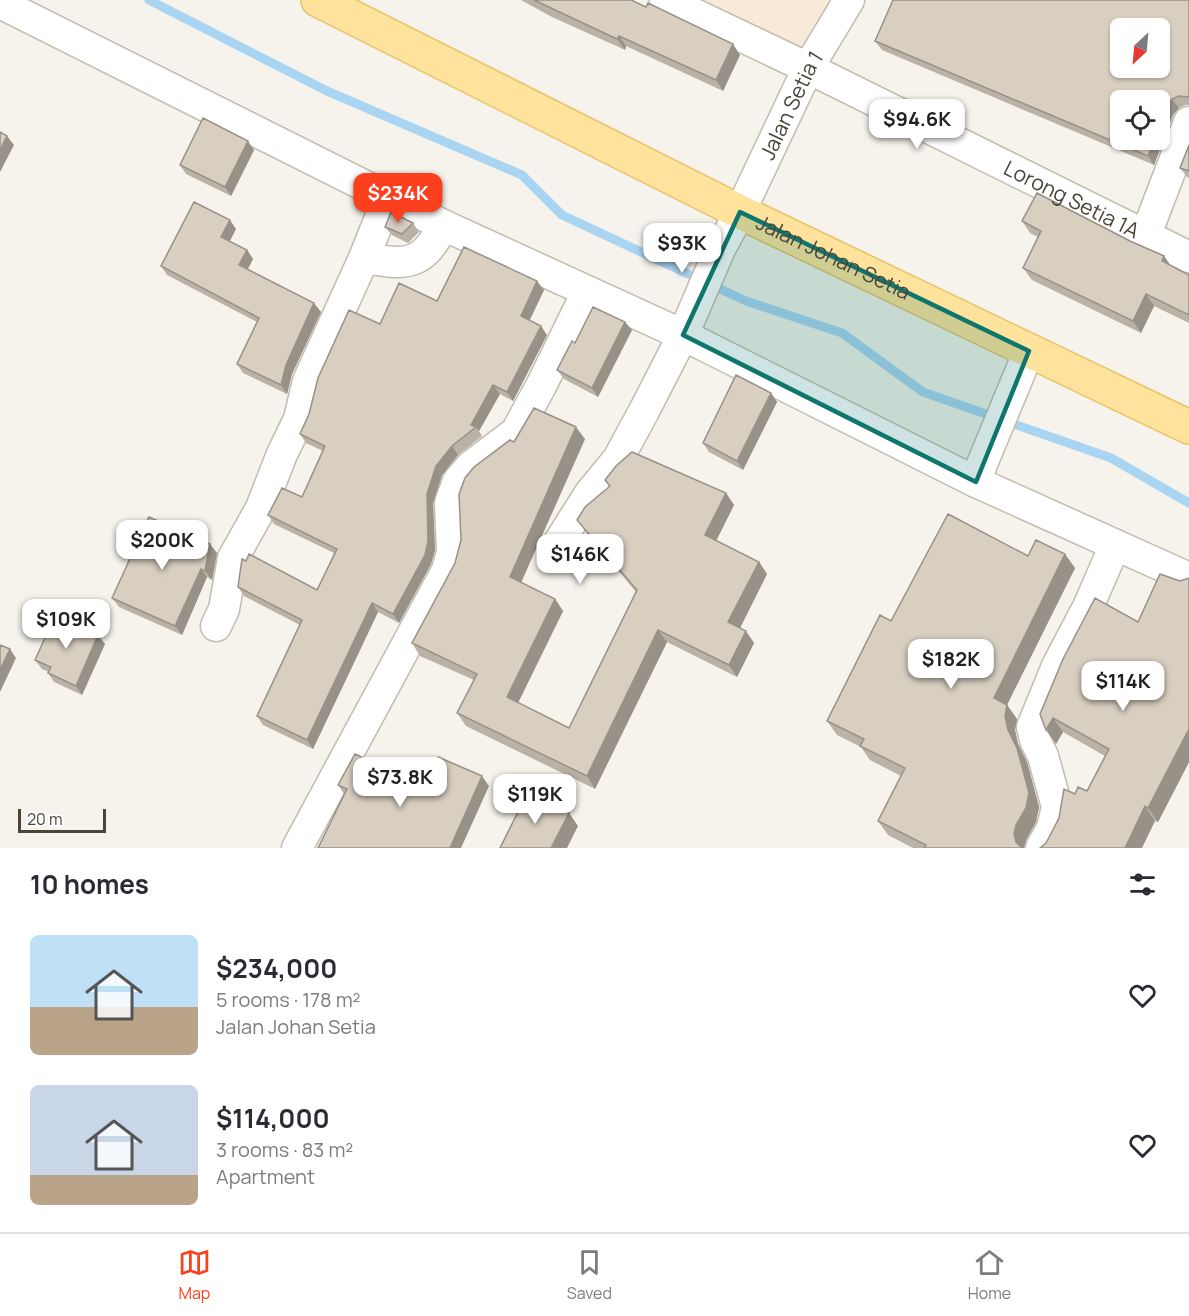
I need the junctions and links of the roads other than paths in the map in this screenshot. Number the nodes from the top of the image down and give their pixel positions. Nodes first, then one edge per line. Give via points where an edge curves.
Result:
1 (318, 0) edge
2 (664, 0) edge
3 (849, 0) edge
4 (0, 3) edge
5 (808, 68) junction
6 (1189, 122) edge
7 (388, 198) junction
8 (740, 212) junction
9 (443, 225) junction
10 (1145, 237) junction
11 (1189, 257) edge
12 (364, 258) junction
13 (587, 292) junction
14 (685, 327) junction
15 (1029, 351) junction
16 (1189, 428) edge
17 (979, 473) junction
18 (559, 542) dead end
19 (1115, 545) junction
20 (1189, 578) edge
21 (216, 626) dead end
22 (297, 848) edge
23 (1041, 848) edge

1 - 8 main road, Jalan Johan Setia
2 - 5 street, Lorong Setia 1A
3 - 5 street, Jalan Setia 1
4 - 7 street
5 - 8 street, Jalan Setia 1
5 - 10 street, Lorong Setia 1A
6 - 10 street
7 - 9 street
7 - 12 street
8 - 14 street, Jalan Setia 1
8 - 15 main road, Jalan Johan Setia
9 - 12 street via 433,245 416,260 392,263
9 - 13 street
10 - 11 street, Lorong Setia 1A
12 - 21 street via 308,381 299,419 261,508 233,558 224,609
13 - 14 street
13 - 22 street via 516,432 471,466 458,481 450,503 452,552 447,570
14 - 17 street
14 - 18 street, Jalan Setia 1 via 618,459 590,493
15 - 16 main road, Jalan Johan Setia
15 - 17 street
17 - 19 street
19 - 20 street
19 - 23 street via 1032,727 1057,807

